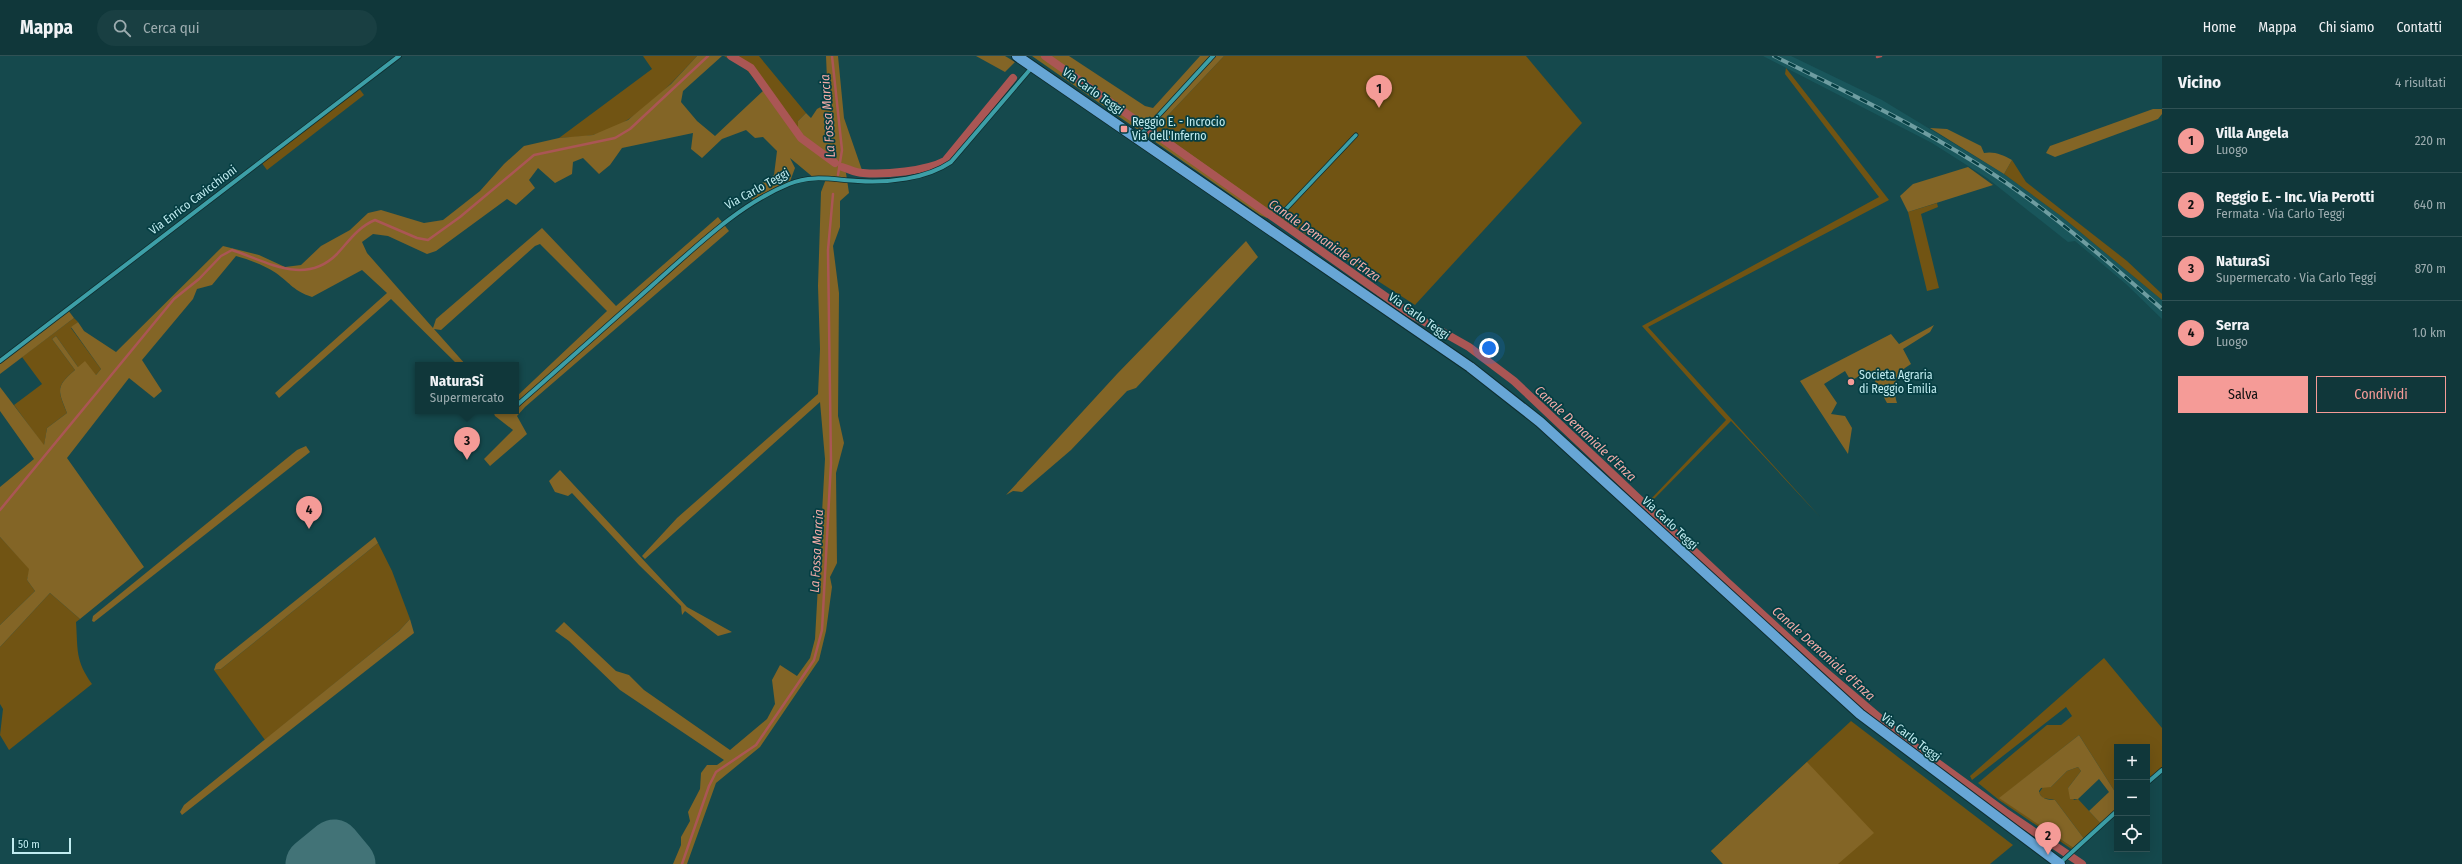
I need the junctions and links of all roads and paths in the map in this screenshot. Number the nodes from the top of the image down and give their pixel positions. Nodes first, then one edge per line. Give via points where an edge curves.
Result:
1 (399, 56) edge
2 (1017, 56) edge
3 (1213, 56) edge
4 (1033, 66) junction
5 (1356, 134) dead end
6 (1140, 135) junction
7 (1286, 209) dead end
8 (0, 361) edge
9 (519, 403) edge
10 (2162, 770) edge
11 (2150, 780) edge
12 (2114, 814) edge
13 (2062, 861) edge

1 - 8 street, Via Enrico Cavicchioni
2 - 4 main road, Via Carlo Teggi
3 - 6 street
4 - 6 main road, Via Carlo Teggi
4 - 9 street, Via Carlo Teggi via 951,162 942,168 930,173 888,180 860,182 808,178 789,184 735,215
5 - 7 street
6 - 13 main road, Via Carlo Teggi via 1504,393 1578,456 1860,714
10 - 11 street
12 - 13 street

